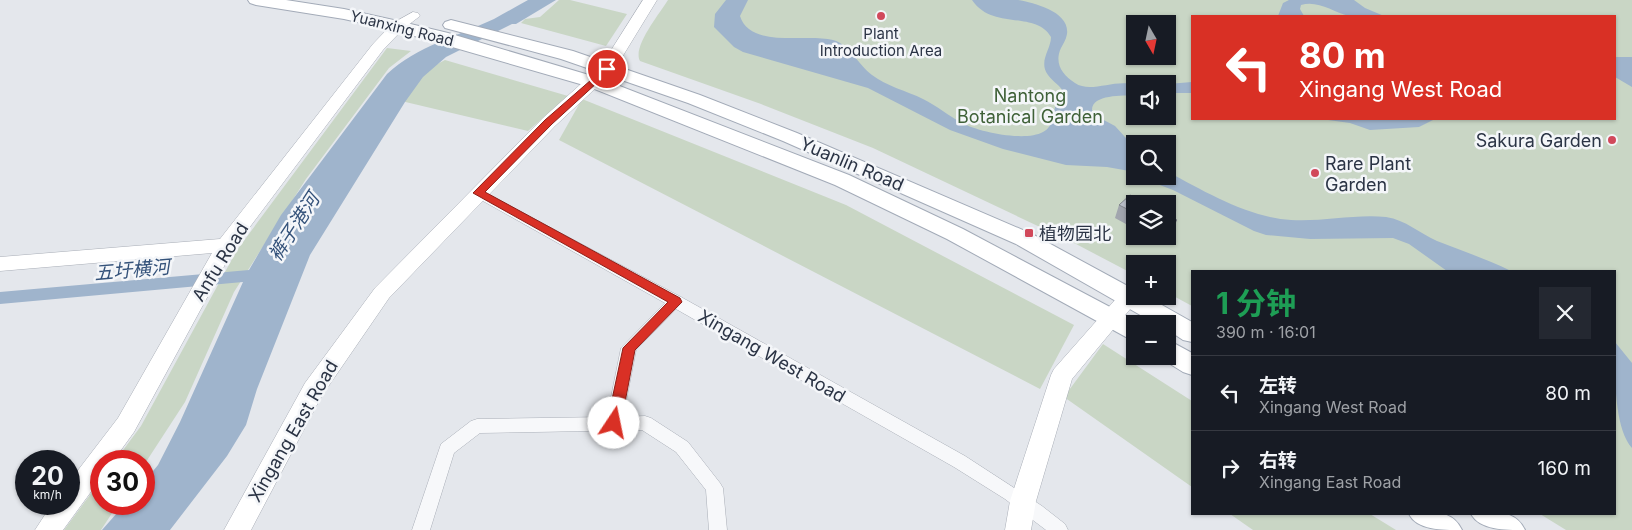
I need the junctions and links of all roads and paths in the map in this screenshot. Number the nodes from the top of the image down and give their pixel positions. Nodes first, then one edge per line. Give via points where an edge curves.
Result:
1 (256, 0) edge
2 (336, 0) edge
3 (650, 0) edge
4 (413, 16) junction
5 (398, 26) junction
6 (491, 43) junction
7 (600, 75) junction
8 (478, 193) junction
9 (226, 244) junction
10 (0, 264) edge
11 (1126, 295) edge
12 (1126, 301) edge
13 (676, 302) junction
14 (1143, 305) edge
15 (1112, 318) junction
16 (1126, 326) edge
17 (1191, 332) edge
18 (1176, 355) edge
19 (1191, 364) edge
20 (614, 423) junction
21 (80, 487) edge
22 (1023, 501) junction
23 (59, 515) edge
24 (1424, 515) edge
25 (1486, 515) edge
26 (48, 530) edge
27 (238, 530) edge
28 (421, 530) edge
29 (718, 530) edge
30 (1018, 530) edge
31 (1059, 530) edge
32 (1447, 530) edge
33 (1510, 530) edge

1 - 5 main road, Yuanxing Road
2 - 4 main road, Yuanxing Road
3 - 7 street, Xingang East Road
4 - 5 street, Anfu Road
4 - 6 main road, Yuanxing Road via 468,29
5 - 6 main road, Yuanxing Road via 442,38
5 - 9 street, Anfu Road via 378,47
6 - 7 main road, Yuanlin Road
7 - 8 street, Xingang East Road
7 - 11 main road, Yuanlin Road via 694,99 790,137 1001,228
7 - 15 main road, Yuanlin Road via 842,180 955,234
8 - 13 street, Xingang West Road
8 - 27 street, Xingang East Road via 382,293 318,382
9 - 10 street
9 - 21 street, Anfu Road via 126,425
12 - 15 street
13 - 20 street via 629,348
13 - 22 street, Xingang West Road
14 - 17 main road, Yuanlin Road
15 - 16 main road, Yuanlin Road
15 - 22 street via 1062,375
18 - 19 main road
20 - 28 street via 477,426 447,448
20 - 29 street via 646,423 682,448 714,488
22 - 30 street
22 - 31 street, Xingang West Road
23 - 26 street, Anfu Road
24 - 32 main road
25 - 33 main road

